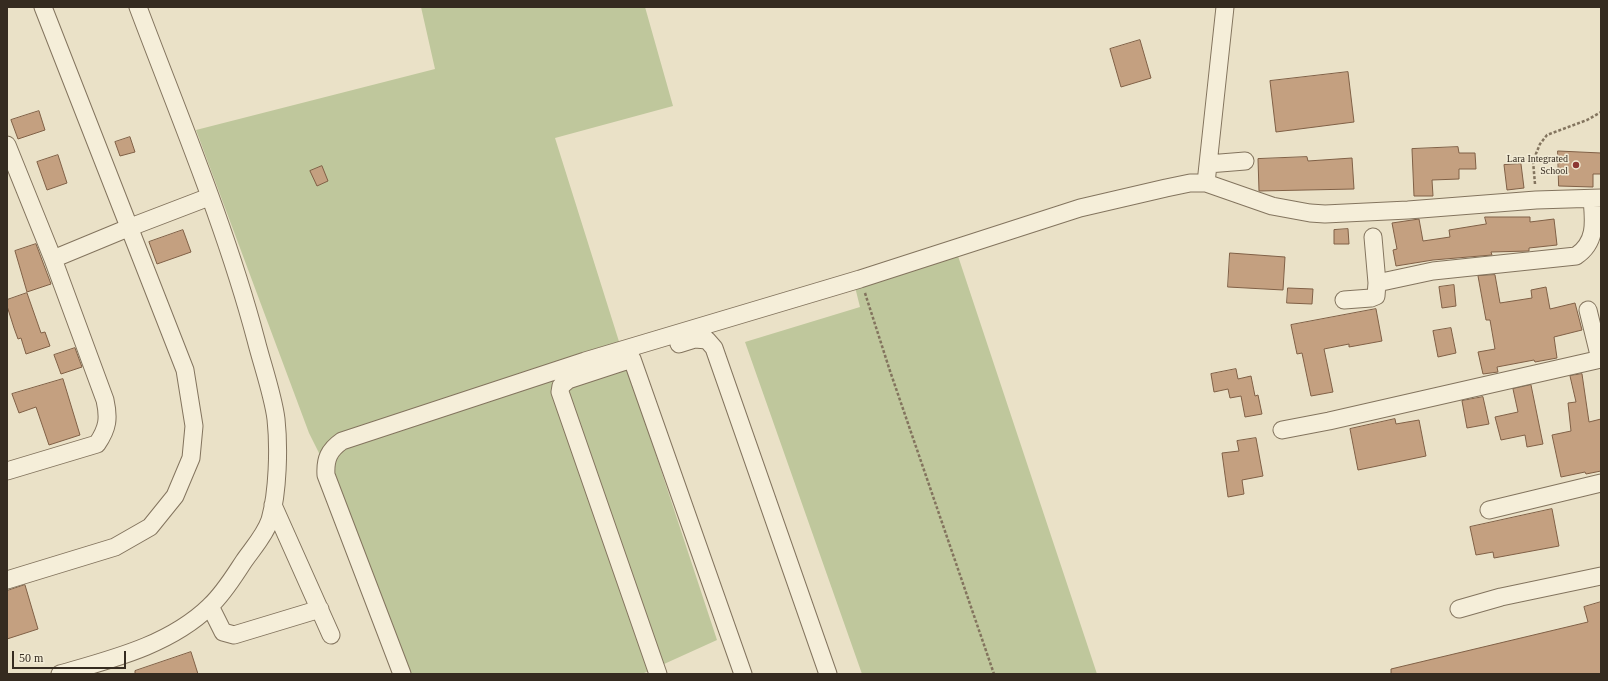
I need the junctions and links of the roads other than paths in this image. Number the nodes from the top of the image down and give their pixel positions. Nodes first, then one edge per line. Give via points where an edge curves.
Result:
1 (43, 7) edge
2 (138, 7) edge
3 (1225, 7) edge
4 (7, 145) edge
5 (1245, 161) dead end
6 (1208, 164) junction
7 (1206, 183) junction
8 (209, 197) junction
9 (1596, 198) edge
10 (128, 228) junction
11 (1373, 237) dead end
12 (53, 259) junction
13 (1377, 283) junction
14 (1344, 300) dead end
15 (1588, 310) dead end
16 (632, 359) junction
17 (1600, 359) edge
18 (1282, 430) dead end
19 (7, 471) edge
20 (1601, 483) edge
21 (273, 505) junction
22 (1489, 510) dead end
23 (1601, 576) edge
24 (7, 580) edge
25 (210, 606) junction
26 (320, 609) junction
27 (1459, 609) dead end
28 (331, 635) dead end
29 (60, 674) edge
30 (402, 674) edge
31 (658, 674) edge
32 (743, 674) edge
33 (828, 674) edge

1 - 10 street
2 - 8 street
3 - 6 street
4 - 12 street
5 - 6 street
6 - 7 street
7 - 9 street via 1272,206 1310,213 1408,210
7 - 30 street via 1190,183 1080,208 860,279 585,361 342,441 333,447 325,465 329,486
8 - 10 street
8 - 21 street via 246,304 276,417 277,452
9 - 13 street via 1592,238 1583,252 1576,256 1433,270
10 - 12 street
10 - 24 street via 184,370 194,426 191,458 175,496 150,527 115,548
11 - 13 street
12 - 19 street via 105,400 108,412 106,429 97,444
13 - 14 street via 1376,296
15 - 17 street
16 - 31 street via 568,380 561,386 560,392
16 - 32 street
16 - 33 street via 695,339 707,340 714,348
17 - 18 street
20 - 22 street
21 - 25 street via 270,521 264,532
21 - 26 street
23 - 27 street
25 - 26 street via 223,632 234,635
25 - 29 street via 185,626 146,647
26 - 28 street

